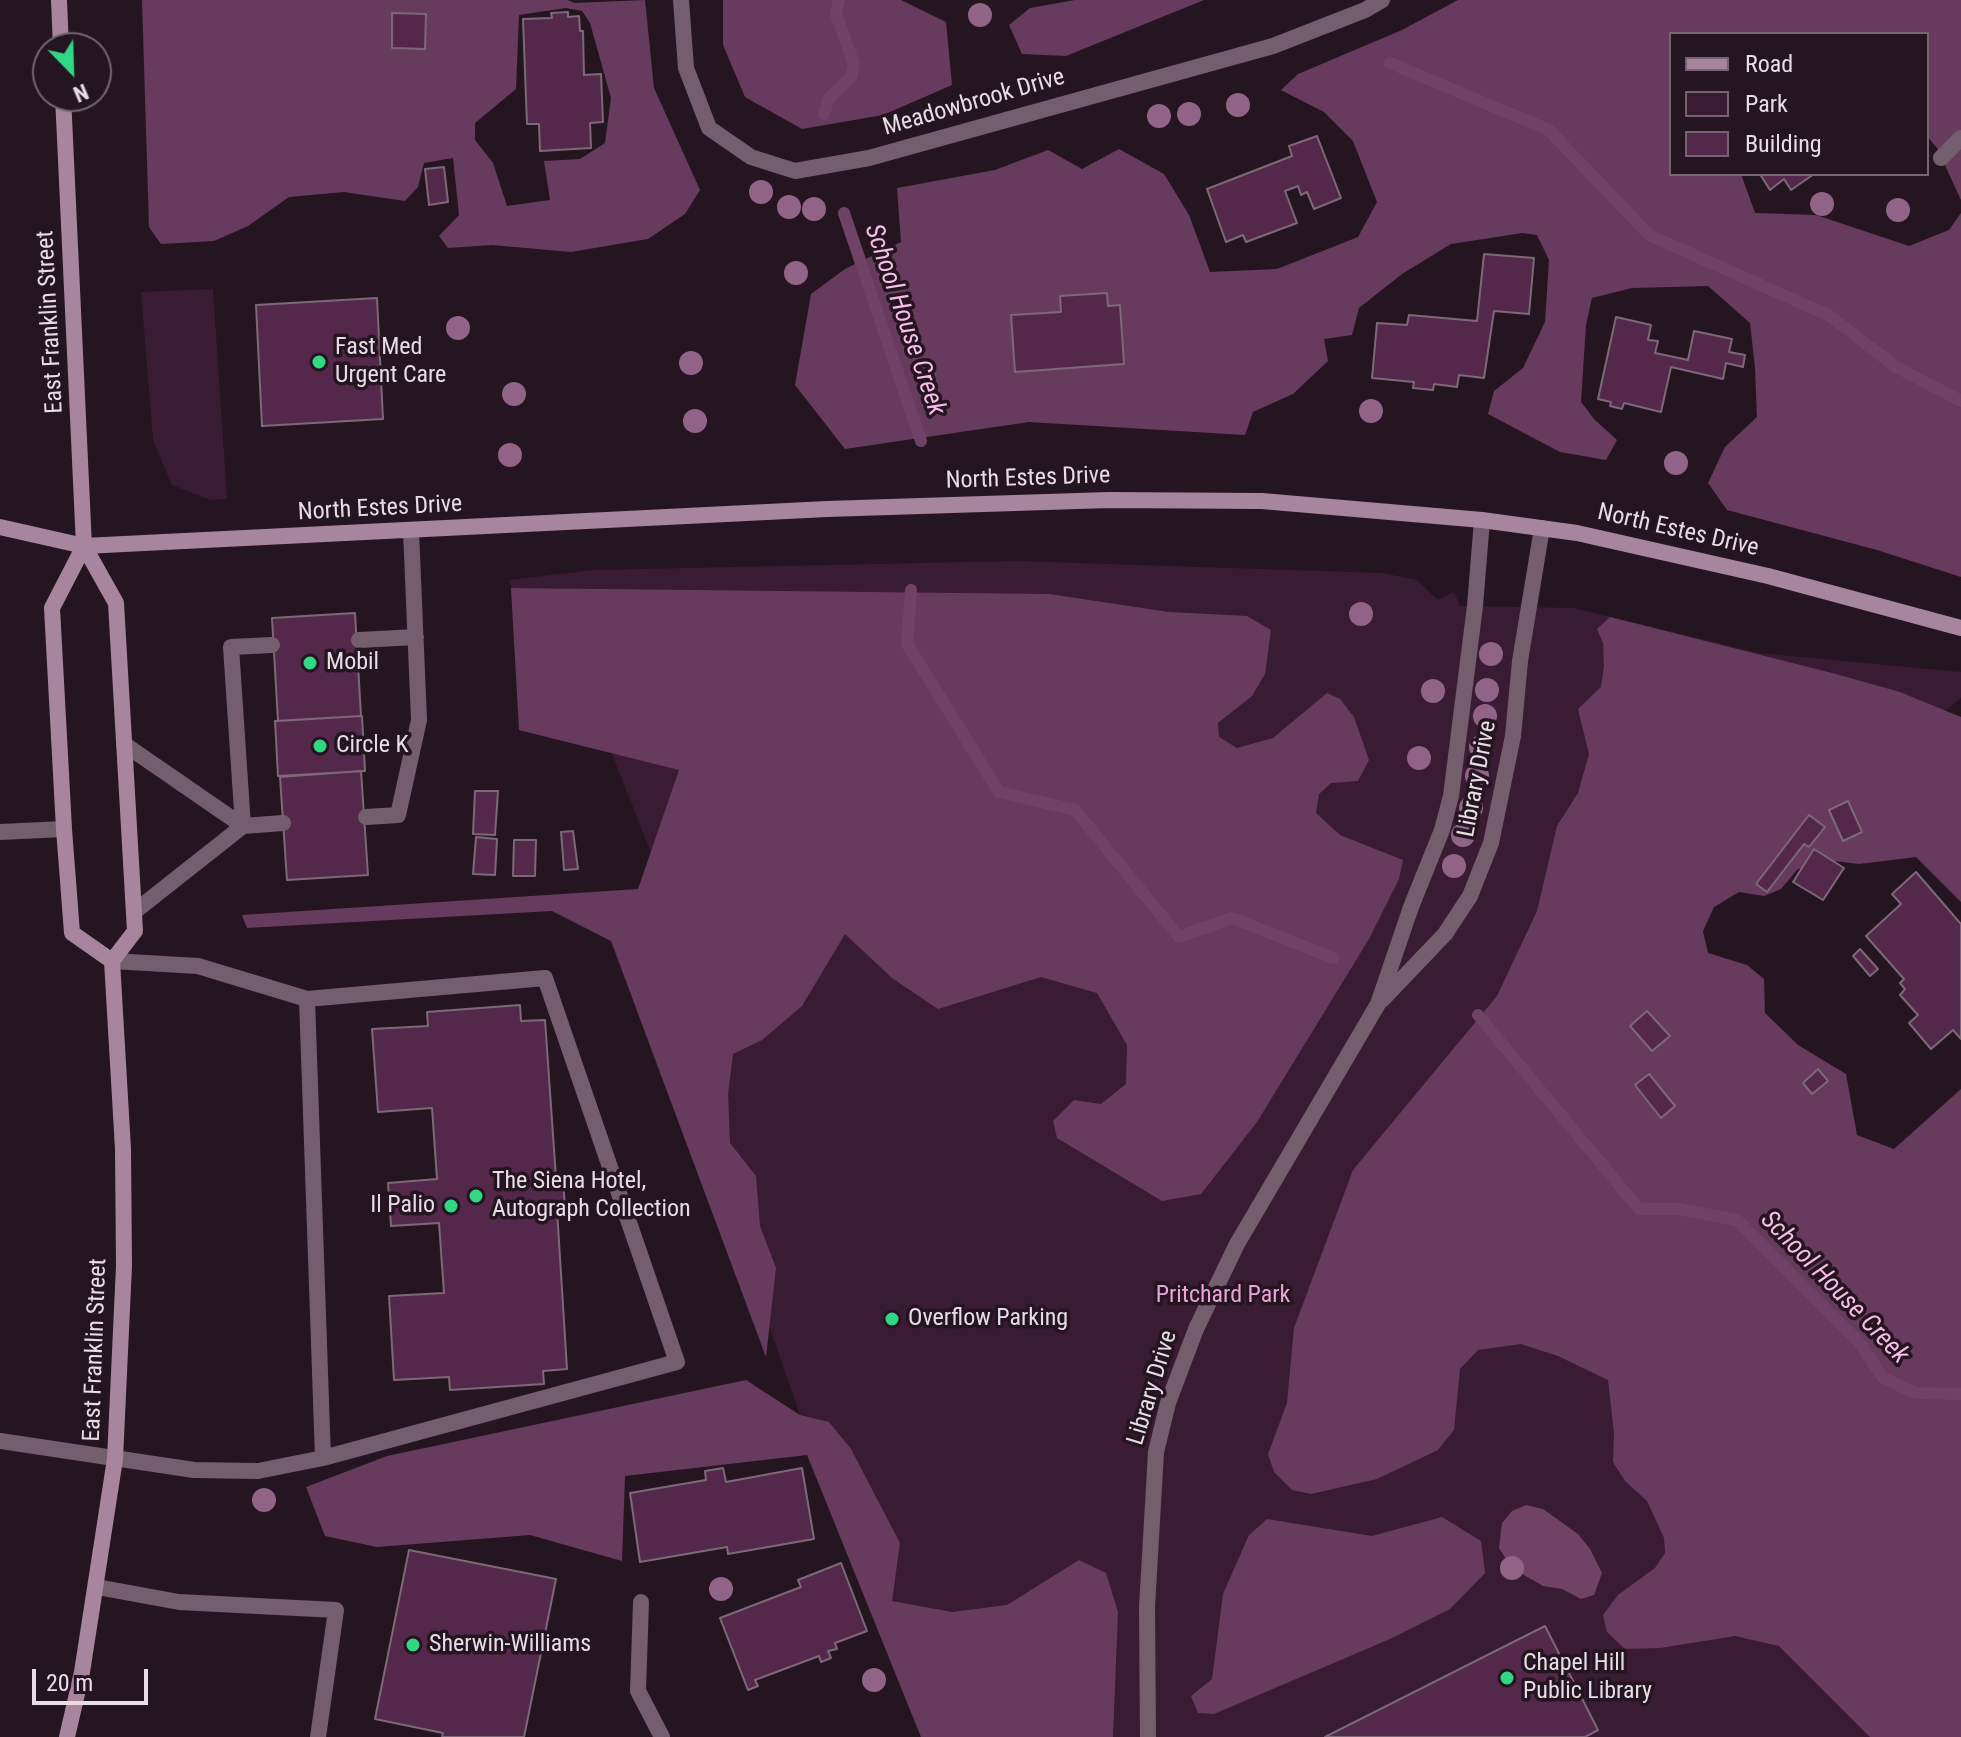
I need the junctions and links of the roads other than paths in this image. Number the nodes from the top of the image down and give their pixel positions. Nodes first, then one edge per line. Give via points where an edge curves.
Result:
1 (59, 0) edge
2 (681, 0) edge
3 (1382, 0) edge
4 (60, 32) edge
5 (64, 112) edge
6 (1961, 138) edge
7 (1941, 158) dead end
8 (1482, 520) junction
9 (0, 527) edge
10 (1542, 528) junction
11 (411, 531) junction
12 (84, 546) junction
13 (1961, 628) edge
14 (416, 637) junction
15 (359, 640) dead end
16 (272, 645) dead end
17 (124, 744) junction
18 (366, 817) dead end
19 (283, 823) dead end
20 (243, 826) junction
21 (64, 829) junction
22 (0, 832) edge
23 (134, 912) junction
24 (112, 961) junction
25 (307, 999) junction
26 (1378, 1004) junction
27 (0, 1441) edge
28 (323, 1458) junction
29 (115, 1459) junction
30 (97, 1587) junction
31 (641, 1602) dead end
32 (67, 1737) edge
33 (318, 1737) edge
34 (662, 1737) edge
35 (1148, 1737) edge

1 - 4 main road
2 - 3 street, Meadowbrook Drive via 686,68 709,128 751,157 795,171 869,158 1273,46
5 - 12 main road, East Franklin Street
6 - 7 street
8 - 10 main road, North Estes Drive
8 - 11 main road, North Estes Drive via 1262,501 1109,500
8 - 26 street, Library Drive via 1451,796
9 - 12 main road, North Estes Drive
10 - 13 main road, North Estes Drive via 1649,547
10 - 26 street, Library Drive via 1513,736 1491,843 1470,896 1445,934
11 - 12 main road, North Estes Drive
11 - 14 street
12 - 17 main road, East Franklin Street via 116,603
12 - 21 main road, East Franklin Street via 52,608
14 - 15 street
14 - 18 street via 419,720 398,815
16 - 20 street via 231,647
17 - 20 street
17 - 23 main road, East Franklin Street
19 - 20 street
20 - 23 street
21 - 22 street
21 - 24 main road, East Franklin Street via 72,933
23 - 24 main road, East Franklin Street via 135,931
24 - 25 street via 198,966
24 - 29 main road, East Franklin Street via 124,1266
25 - 28 street
25 - 28 street via 545,978 677,1362
26 - 35 street, Library Drive via 1237,1244 1168,1403 1156,1452 1147,1607
27 - 29 street
28 - 29 street via 258,1471 194,1470
29 - 30 main road, East Franklin Street
30 - 32 main road, East Franklin Street
30 - 33 street via 179,1602 336,1610
31 - 34 street via 638,1691

